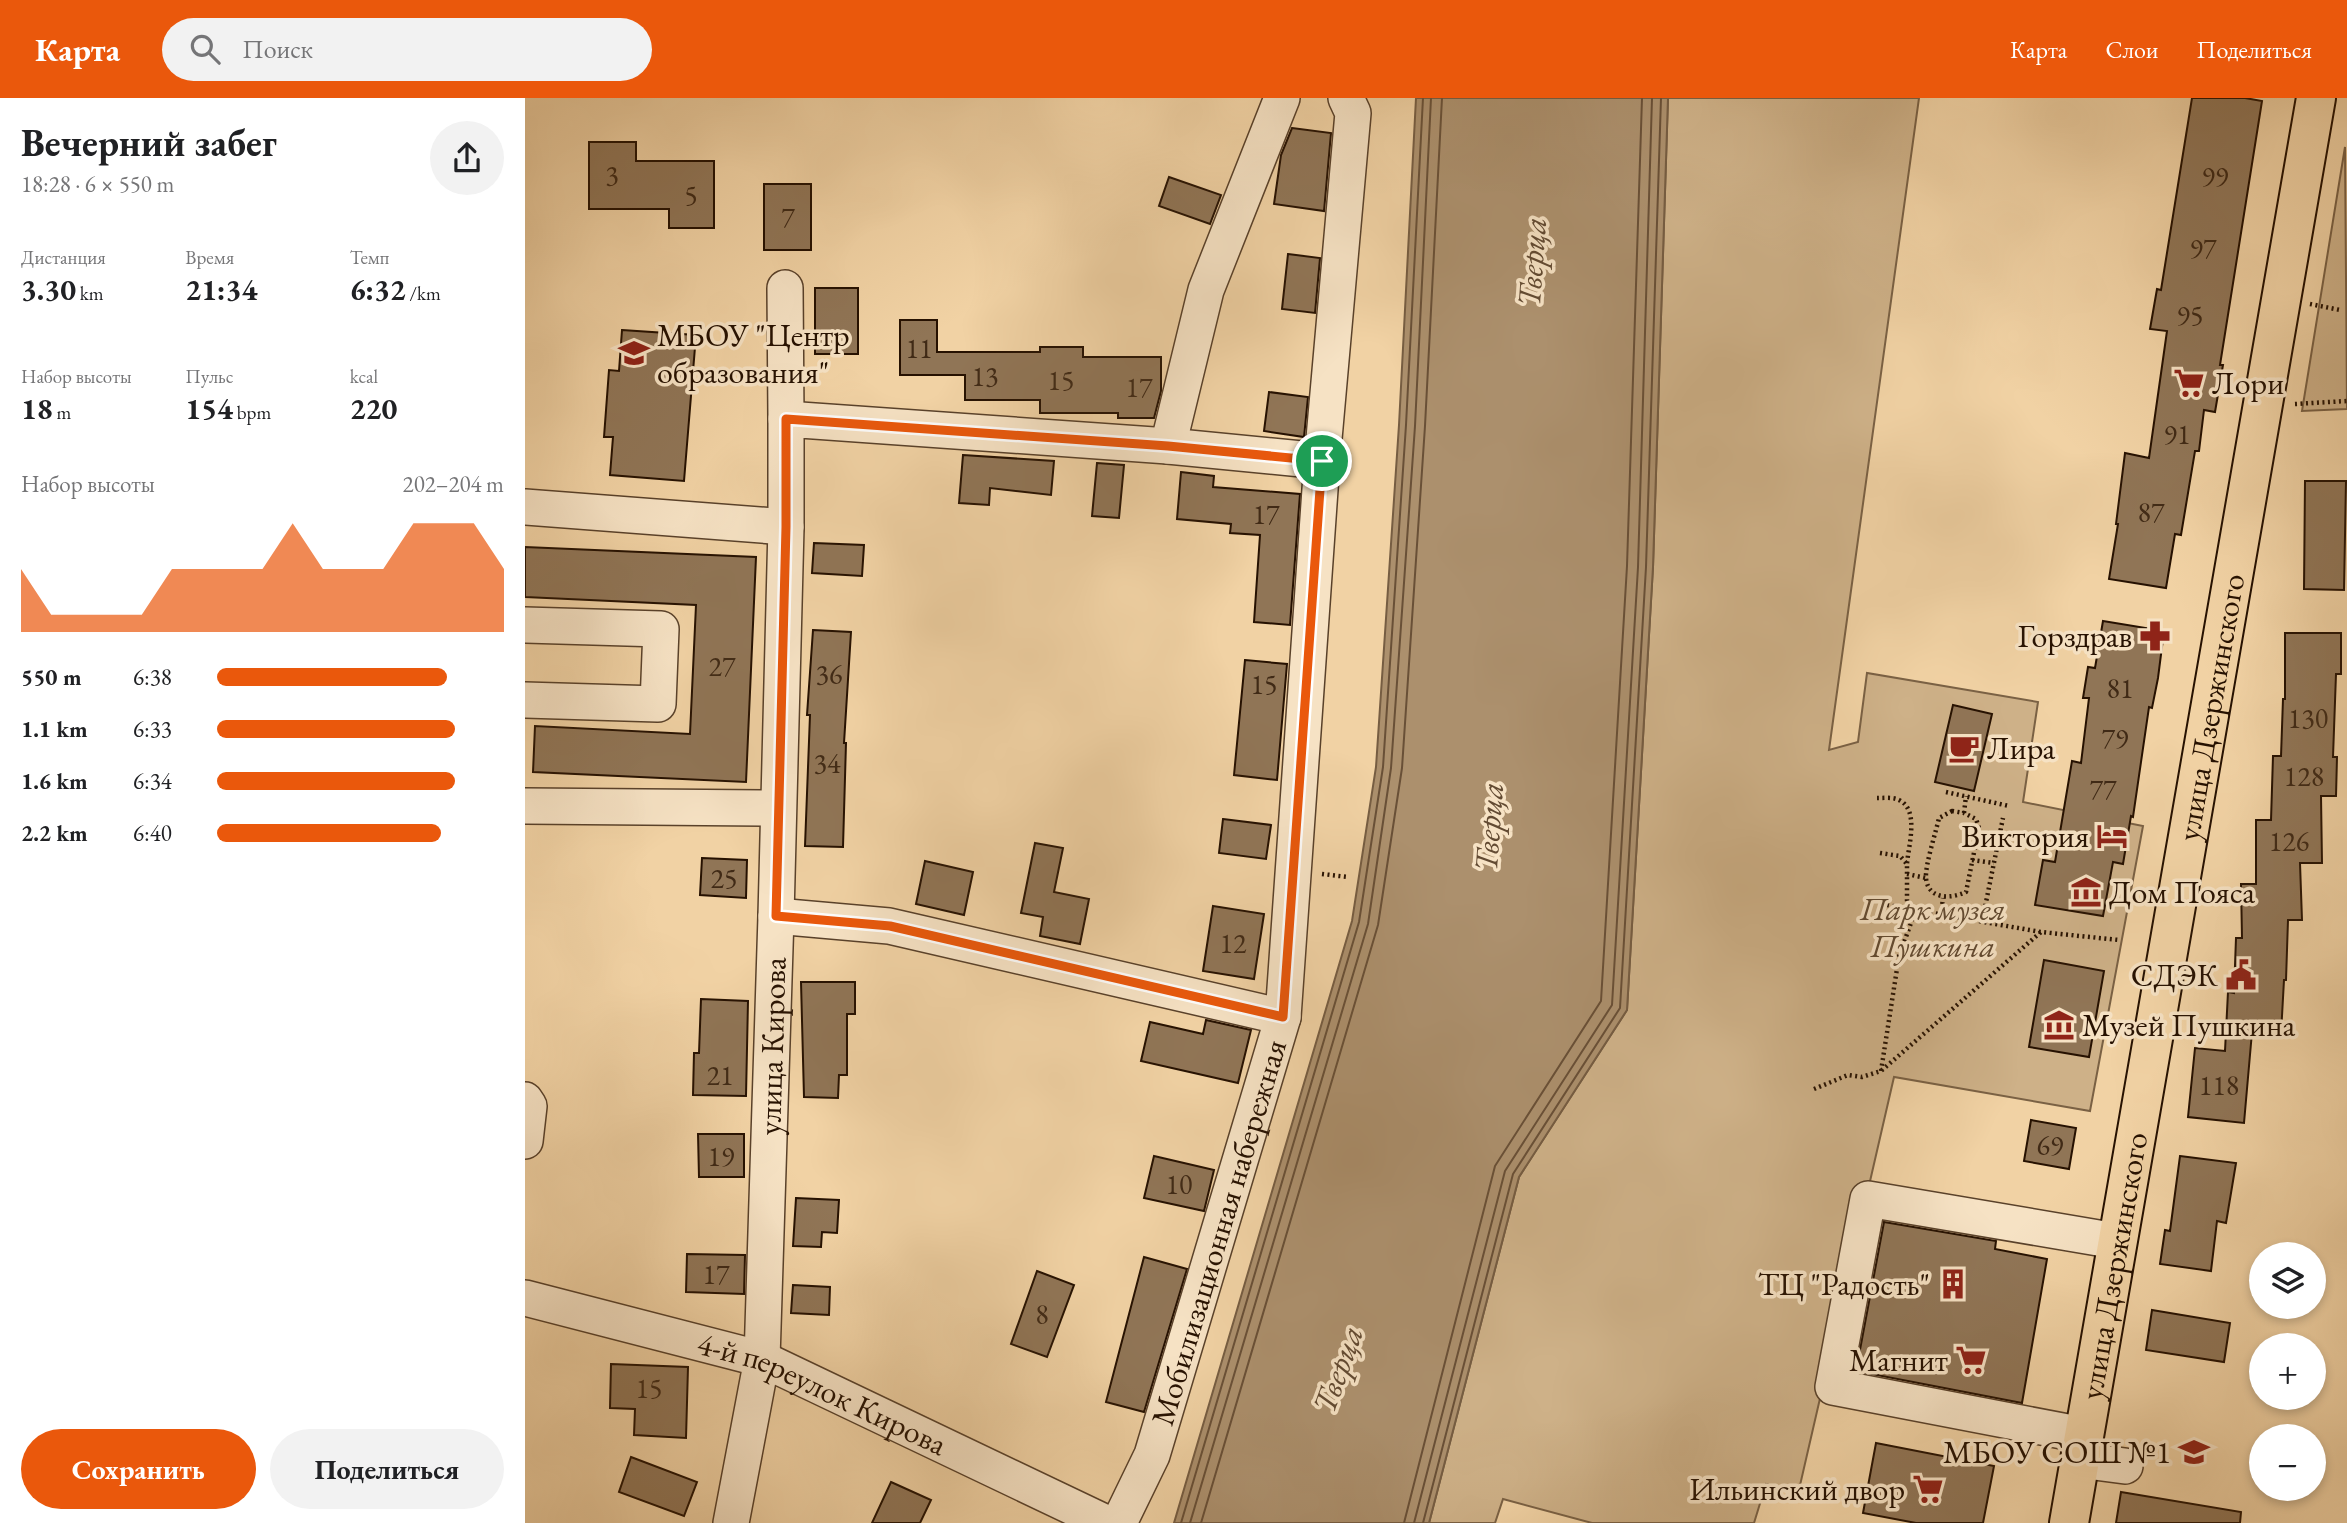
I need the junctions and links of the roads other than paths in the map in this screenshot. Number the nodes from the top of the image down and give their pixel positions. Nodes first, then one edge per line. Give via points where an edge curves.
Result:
1 (1282, 98) edge
2 (1346, 98) edge
3 (2316, 98) edge
4 (785, 288) dead end
5 (786, 419) junction
6 (1168, 446) junction
7 (1322, 461) junction
8 (525, 508) edge
9 (786, 527) junction
10 (525, 625) edge
11 (525, 700) edge
12 (525, 806) edge
13 (778, 808) junction
14 (776, 916) junction
15 (1283, 1017) junction
16 (525, 1100) edge
17 (525, 1140) edge
18 (2116, 1241) junction
19 (525, 1298) edge
20 (762, 1359) junction
21 (2081, 1447) junction
22 (2125, 1466) dead end
23 (731, 1523) edge
24 (1106, 1523) edge
25 (1119, 1523) edge
26 (2069, 1523) edge

1 - 6 street via 1206,290
2 - 7 street, Мобилизационная набережная via 1353,113
3 - 18 main road, улица Дзержинского
4 - 5 street, улица Кирова
5 - 6 street
5 - 9 street, улица Кирова
6 - 7 street
7 - 15 street, Мобилизационная набережная
8 - 9 street
9 - 13 street, улица Кирова
10 - 11 street via 661,629 658,704
12 - 13 street
13 - 14 street, улица Кирова
14 - 15 street via 890,926
14 - 20 street, улица Кирова
15 - 25 street, Мобилизационная набережная via 1152,1455
16 - 17 street via 529,1105
18 - 21 main road, улица Дзержинского
18 - 21 street via 1868,1199 1833,1387
19 - 20 street, 4-й переулок Кирова
20 - 23 street, улица Кирова
20 - 24 street, 4-й переулок Кирова
21 - 22 street
21 - 26 main road, улица Дзержинского

